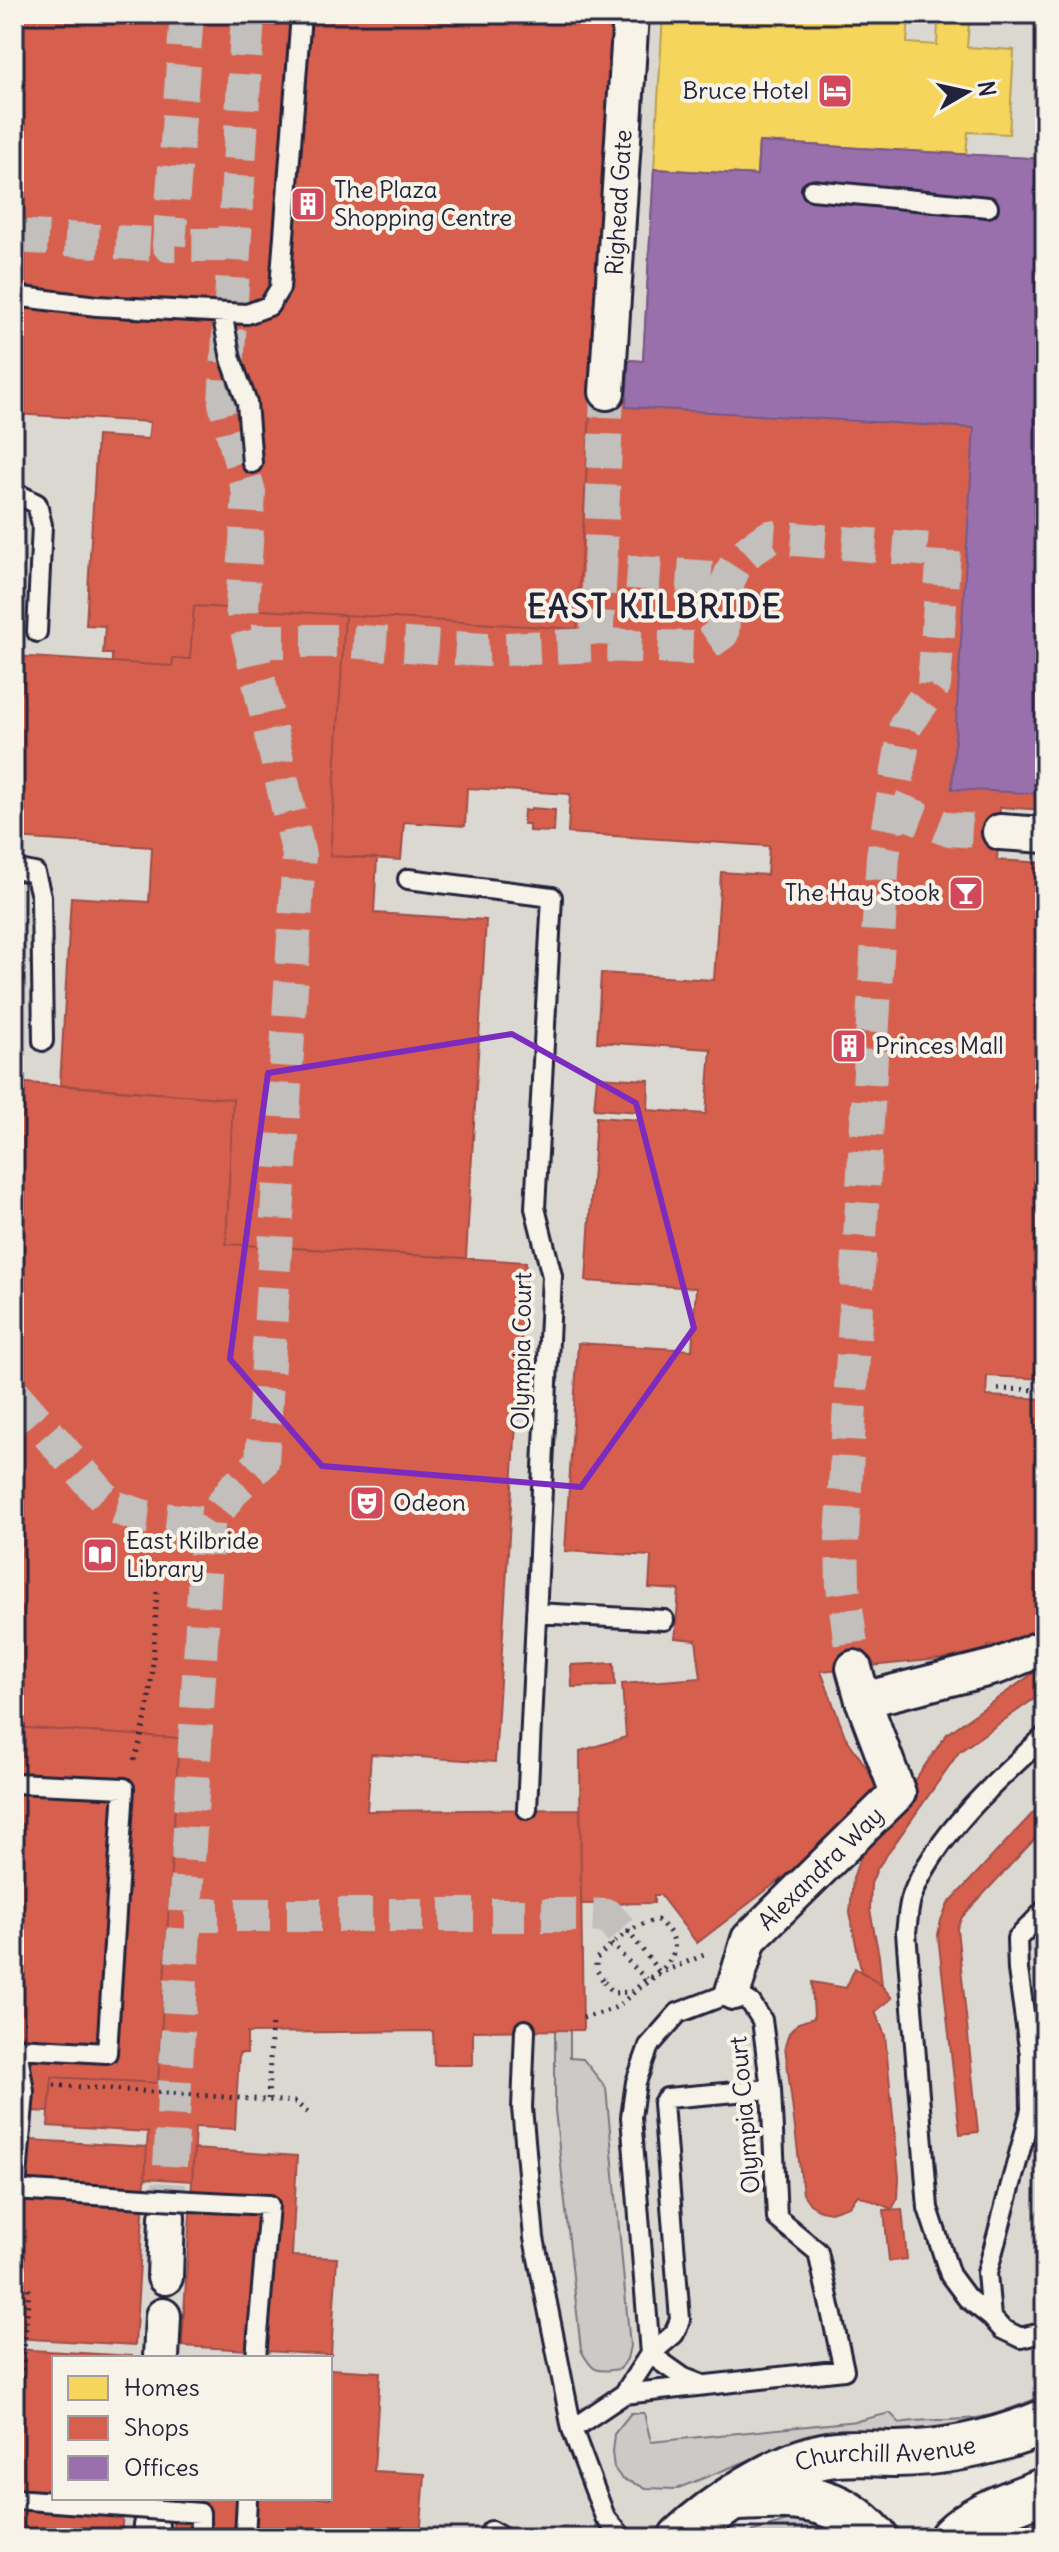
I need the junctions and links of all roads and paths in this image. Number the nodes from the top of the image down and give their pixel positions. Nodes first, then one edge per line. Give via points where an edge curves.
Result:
1 (301, 14) edge
2 (631, 14) edge
3 (812, 190) dead end
4 (988, 207) dead end
5 (14, 296) edge
6 (222, 313) junction
7 (607, 392) tunnel mouth
8 (252, 463) dead end
9 (14, 492) edge
10 (37, 632) dead end
11 (1000, 832) tunnel mouth
12 (1045, 835) edge
13 (14, 869) edge
14 (408, 879) dead end
15 (43, 1041) dead end
16 (998, 1389) dead end
17 (1045, 1390) edge
18 (157, 1591) dead end
19 (536, 1613) junction
20 (664, 1620) dead end
21 (1045, 1649) edge
22 (854, 1668) tunnel mouth
23 (863, 1700) junction
24 (1045, 1736) edge
25 (14, 1783) edge
26 (124, 1788) junction
27 (527, 1809) dead end
28 (1045, 1910) edge
29 (628, 1931) junction
30 (749, 1939) junction
31 (611, 1944) junction
32 (660, 1973) junction
33 (646, 1979) junction
34 (733, 1992) junction
35 (583, 2018) dead end
36 (272, 2020) dead end
37 (525, 2030) dead end
38 (15, 2048) edge
39 (43, 2085) dead end
40 (771, 2089) junction
41 (268, 2099) junction
42 (308, 2113) dead end
43 (15, 2190) edge
44 (167, 2205) junction
45 (165, 2277) dead end
46 (29, 2287) dead end
47 (163, 2316) dead end
48 (991, 2317) junction
49 (1045, 2332) edge
50 (256, 2354) edge
51 (650, 2354) junction
52 (161, 2356) edge
53 (702, 2385) junction
54 (624, 2394) junction
55 (20, 2402) dead end
56 (1045, 2422) edge
57 (572, 2429) junction
58 (1045, 2490) edge
59 (14, 2499) edge
60 (733, 2499) junction
61 (247, 2500) edge
62 (149, 2521) edge
63 (200, 2538) edge
64 (245, 2538) edge
65 (623, 2538) edge
66 (681, 2538) edge
67 (875, 2538) edge
68 (952, 2538) edge

1 - 6 lane via 280,288 269,306 247,314
2 - 7 street, Righead Gate
3 - 4 lane
5 - 6 lane
6 - 8 lane via 247,403
9 - 10 lane via 37,504 42,525
11 - 12 street
13 - 15 lane via 35,873 41,896
14 - 19 lane, Olympia Court via 552,897 535,1208 552,1276
16 - 17 path
18 - 26 path via 142,1741
19 - 20 lane
19 - 27 lane, Olympia Court
21 - 23 street
22 - 23 street
23 - 30 street, Alexandra Way via 898,1793
24 - 48 lane via 975,1803 926,1865 911,1898 906,1932 928,2208 950,2275
25 - 26 lane
26 - 38 lane via 107,2053
28 - 48 lane via 1017,1939 1031,2110 987,2273
29 - 31 path, bridge
29 - 32 path
29 - 32 path, bridge via 657,1920 667,1928 674,1956
30 - 32 path
30 - 34 street, Alexandra Way
31 - 33 path
31 - 33 path, bridge via 596,1959 596,1969 614,1993 631,1992
32 - 33 path
32 - 35 path, bridge via 613,2008
34 - 40 lane, Olympia Court via 751,2003 762,2020
34 - 51 lane via 678,2013 649,2046 636,2082 631,2117
36 - 41 path
37 - 57 lane via 522,2108 534,2238
38 - 43 lane via 24,2092
39 - 41 path
40 - 51 lane, Olympia Court via 667,2098 663,2103 680,2320 674,2334
40 - 53 lane, Olympia Court via 777,2218 818,2252 844,2370
41 - 42 path via 295,2102
43 - 44 lane
44 - 45 street
44 - 50 lane via 269,2205
46 - 55 path
47 - 52 street
48 - 49 lane via 1021,2338
51 - 53 lane
51 - 54 lane, Olympia Court
53 - 54 lane, Olympia Court
54 - 57 lane, Olympia Court
56 - 60 street, Churchill Avenue via 1007,2438 949,2450 824,2455 787,2467
57 - 65 lane via 605,2517
58 - 68 street via 997,2507
59 - 62 lane
60 - 66 street, Churchill Avenue
60 - 67 street, Churchill Avenue via 817,2500 847,2512
61 - 64 lane
62 - 63 lane via 200,2513

